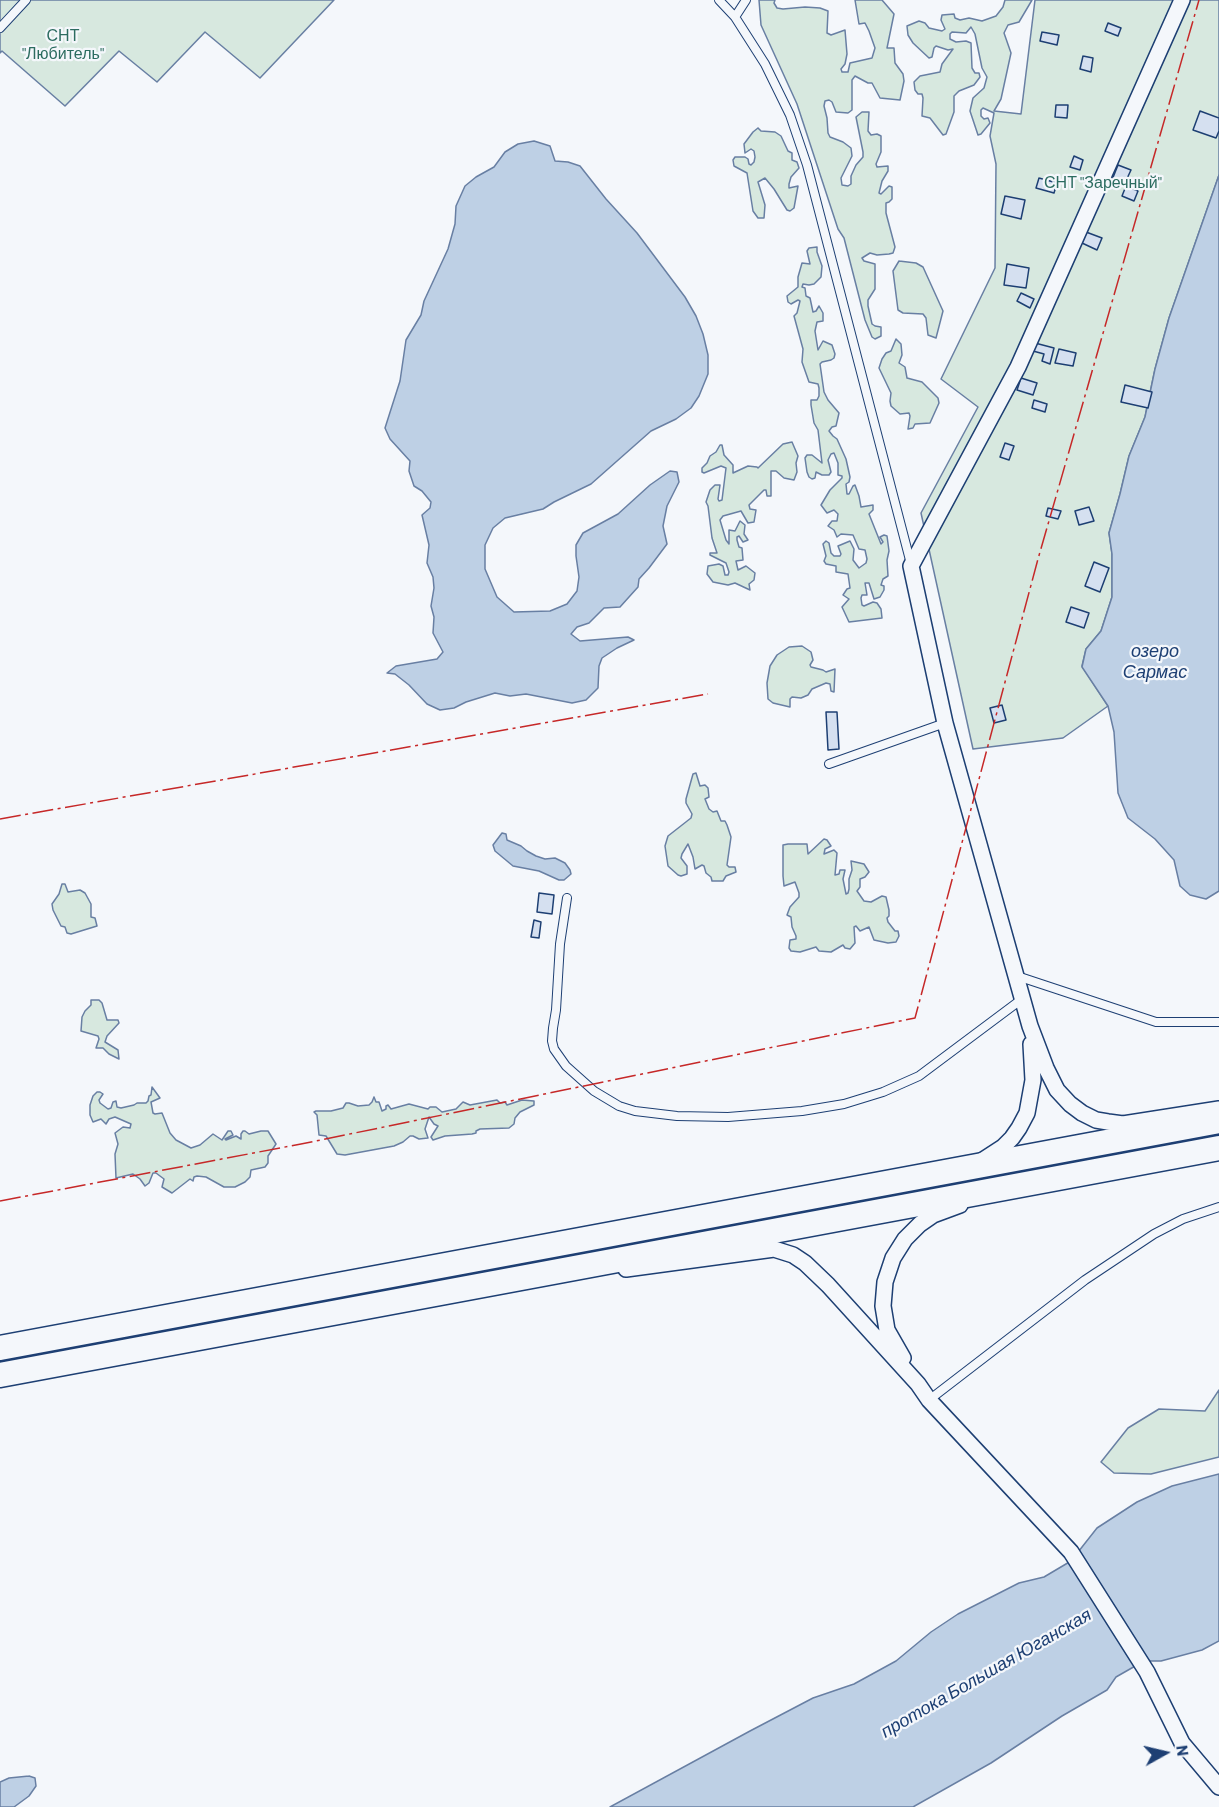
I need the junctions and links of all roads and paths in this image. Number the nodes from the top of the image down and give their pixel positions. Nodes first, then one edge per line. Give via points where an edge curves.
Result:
1 (26, 0) edge
2 (719, 0) edge
3 (746, 0) edge
4 (1182, 0) edge
5 (735, 17) junction
6 (0, 28) edge
7 (911, 566) junction
8 (945, 723) junction
9 (829, 764) dead end
10 (567, 898) dead end
11 (1015, 976) junction
12 (1022, 999) junction
13 (1219, 1022) edge
14 (1030, 1026) junction
15 (1219, 1109) edge
16 (1219, 1121) edge
17 (1219, 1148) edge
18 (949, 1172) junction
19 (1013, 1185) junction
20 (1219, 1207) edge
21 (460, 1289) junction
22 (0, 1348) edge
23 (0, 1375) edge
24 (918, 1384) junction
25 (929, 1400) junction
26 (1219, 1787) edge

1 - 6 lane
2 - 5 lane
3 - 5 lane
4 - 7 street via 1018,367
5 - 7 lane via 765,64 790,115 807,165
7 - 8 street
8 - 9 lane
8 - 11 street
10 - 12 lane via 560,944 554,1048 566,1066 594,1091 635,1111 728,1117 844,1104 919,1076
11 - 12 street
11 - 13 lane via 1156,1022
12 - 14 street
14 - 15 street via 1057,1090 1070,1104 1096,1120 1123,1124
14 - 18 street via 1033,1080 1028,1113 1008,1143 982,1160
16 - 18 highway
17 - 19 highway
18 - 22 highway
19 - 21 highway
19 - 24 street via 933,1215 904,1239 893,1258 883,1306 887,1330
20 - 25 lane via 1183,1219 1138,1244
21 - 23 highway
21 - 24 street via 774,1249 805,1263
24 - 25 street
25 - 26 street via 1071,1552 1147,1672 1182,1743

